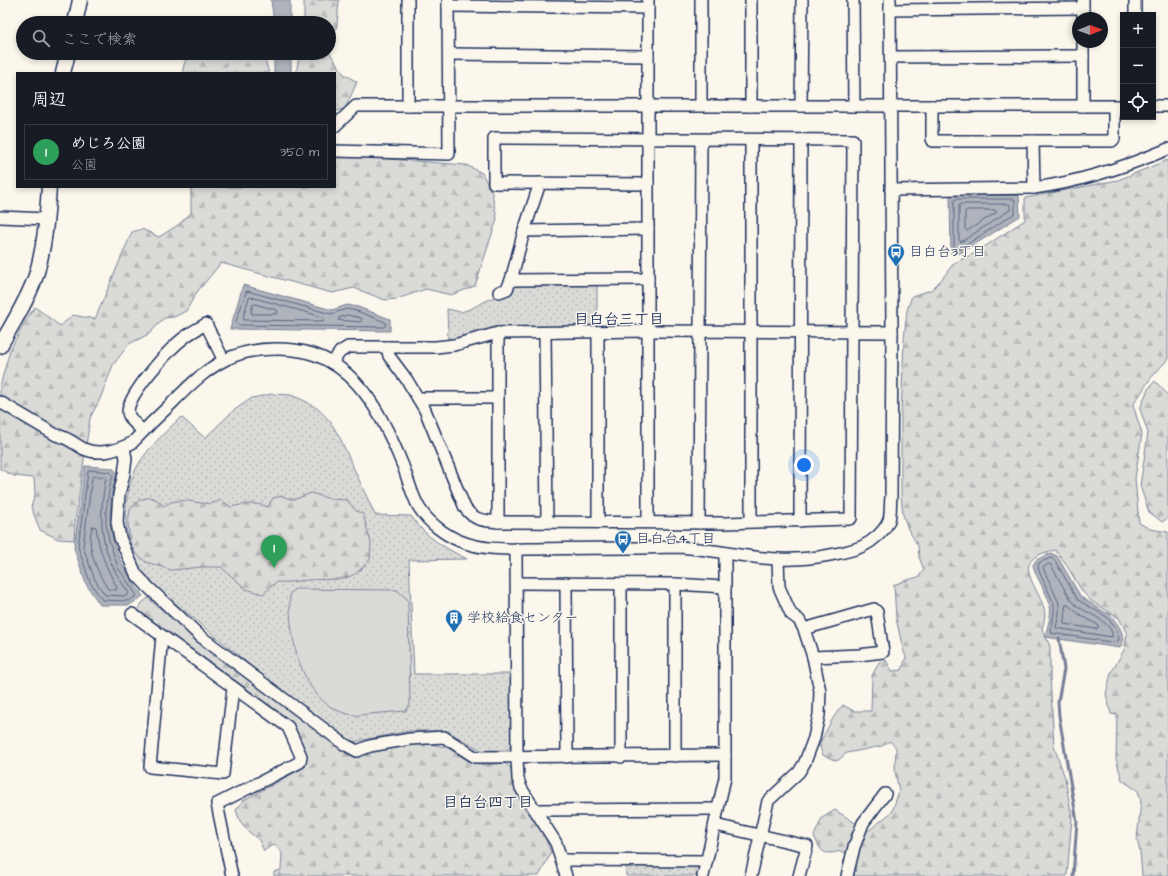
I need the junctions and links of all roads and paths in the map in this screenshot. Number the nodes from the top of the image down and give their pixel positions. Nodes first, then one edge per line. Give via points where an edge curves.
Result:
1 (80, 0) edge
2 (408, 0) edge
3 (701, 0) edge
4 (751, 0) edge
5 (802, 0) edge
6 (853, 0) edge
7 (1135, 0) edge
8 (448, 3) edge
9 (648, 4) edge
10 (890, 5) edge
11 (1083, 9) edge
12 (1135, 12) edge
13 (77, 16) edge
14 (1083, 48) edge
15 (449, 54) junction
16 (648, 56) junction
17 (1083, 56) junction
18 (891, 57) junction
19 (66, 60) edge
20 (63, 72) edge
21 (649, 105) junction
22 (701, 105) junction
23 (408, 106) junction
24 (449, 106) junction
25 (751, 106) junction
26 (802, 106) junction
27 (854, 106) junction
28 (891, 106) junction
29 (932, 106) junction
30 (1083, 106) junction
31 (1119, 106) edge
32 (1156, 106) edge
33 (1168, 106) edge
34 (336, 125) edge
35 (648, 138) junction
36 (701, 140) junction
37 (751, 140) junction
38 (801, 140) junction
39 (1032, 141) junction
40 (1168, 149) edge
41 (336, 151) edge
42 (540, 183) junction
43 (648, 184) junction
44 (49, 188) edge
45 (1034, 188) junction
46 (891, 190) junction
47 (0, 217) edge
48 (47, 219) junction
49 (648, 229) junction
50 (524, 230) junction
51 (648, 279) junction
52 (511, 280) junction
53 (499, 292) dead end
54 (649, 331) junction
55 (598, 332) junction
56 (700, 332) junction
57 (751, 332) junction
58 (801, 332) junction
59 (851, 332) junction
60 (892, 332) junction
61 (498, 333) junction
62 (545, 333) junction
63 (0, 346) edge
64 (387, 346) junction
65 (223, 359) junction
66 (332, 363) junction
67 (418, 398) junction
68 (497, 398) junction
69 (0, 402) edge
70 (143, 431) junction
71 (124, 447) junction
72 (800, 520) junction
73 (751, 521) junction
74 (498, 522) junction
75 (547, 522) junction
76 (598, 522) junction
77 (648, 522) junction
78 (699, 523) junction
79 (516, 549) junction
80 (726, 552) junction
81 (778, 559) junction
82 (517, 583) junction
83 (566, 583) junction
84 (621, 584) junction
85 (675, 584) junction
86 (725, 587) junction
87 (132, 614) dead end
88 (804, 630) junction
89 (162, 636) junction
90 (814, 657) junction
91 (233, 688) junction
92 (675, 756) junction
93 (725, 756) junction
94 (567, 757) junction
95 (621, 757) junction
96 (517, 758) junction
97 (885, 794) dead end
98 (717, 809) junction
99 (535, 810) junction
100 (716, 825) junction
101 (761, 836) junction
102 (561, 860) junction
103 (706, 861) junction
104 (232, 876) edge
105 (566, 876) edge
106 (703, 876) edge
107 (751, 876) edge
108 (798, 876) edge
109 (847, 876) edge

1 - 13 main road
2 - 23 street
3 - 22 street
4 - 25 street
5 - 26 street
6 - 27 street
7 - 12 street
8 - 9 street
8 - 15 street
9 - 16 street
10 - 11 street
10 - 18 street
14 - 17 street
15 - 16 street
15 - 24 street
16 - 21 street
17 - 18 street
17 - 30 street
18 - 28 street
19 - 20 main road
21 - 22 street
21 - 24 street
21 - 35 street
22 - 25 street
23 - 24 street
23 - 34 street via 356,106
24 - 41 street via 449,154
25 - 26 street
26 - 27 street
27 - 28 street
28 - 29 street
28 - 46 street
29 - 30 street
29 - 39 street via 933,141
30 - 31 street
31 - 39 street via 1112,141
32 - 33 street
35 - 36 street
35 - 42 street via 494,138 494,183
35 - 43 street
36 - 37 street
36 - 56 street
37 - 38 street
37 - 57 street
38 - 58 street
38 - 59 street via 853,140
39 - 45 street
40 - 45 street via 1130,164 1057,185
42 - 43 street
42 - 50 street
43 - 49 street
44 - 48 main road
45 - 46 street
46 - 60 street
47 - 48 street
48 - 63 main road via 37,273
49 - 50 street
49 - 51 street
50 - 52 street
51 - 52 street
51 - 54 street
52 - 53 street via 507,289
54 - 55 street
54 - 56 street
54 - 77 street
55 - 62 street
55 - 76 street
56 - 57 street
56 - 78 street
57 - 58 street
57 - 73 street
58 - 59 street
58 - 72 street
59 - 60 street
59 - 72 street via 851,518
60 - 81 street via 891,497 888,520 875,538 865,546 850,551
61 - 62 street
61 - 64 street via 454,345
61 - 68 street
62 - 75 street
64 - 66 street via 348,347 340,352
64 - 67 street via 389,356
65 - 66 street via 243,352 276,348 298,350
65 - 70 street via 186,387
65 - 70 street via 206,324 186,336 164,355 130,402 128,413 132,421
66 - 79 street via 356,382 370,400 398,453 420,509 431,522 443,533 461,542 484,548
67 - 68 street
67 - 74 street via 465,508 471,516
68 - 74 street
69 - 71 street via 56,435 90,451 102,452
70 - 71 street via 132,443
71 - 96 street via 126,459 117,522 125,553 136,574 200,636 344,744 357,751 370,746 410,739 444,737 475,757
72 - 73 street
73 - 78 street
74 - 75 street
75 - 76 street
76 - 77 street
77 - 78 street
79 - 80 street via 679,547
79 - 82 street
80 - 81 street
80 - 86 street
81 - 88 street via 779,587 791,614 799,620
82 - 83 street
82 - 96 street
83 - 84 street
83 - 94 street
84 - 85 street
84 - 95 street
85 - 86 street
85 - 92 street
86 - 93 street
87 - 89 street
88 - 90 street
88 - 90 street via 874,609 877,612 883,652
89 - 91 street
89 - 91 street via 150,768 223,774
90 - 101 street via 820,691 819,715 814,738 799,772 768,801
91 - 104 street via 288,727 301,756 300,762 217,804
92 - 93 street
92 - 95 street
93 - 98 street via 725,778
94 - 95 street
94 - 96 street
96 - 99 street via 518,779 525,796
97 - 109 street via 863,823
98 - 99 street
98 - 100 street
99 - 102 street via 556,844
100 - 101 street
100 - 103 street
101 - 107 street
101 - 108 street via 807,846
102 - 103 street
102 - 105 street
103 - 106 street

